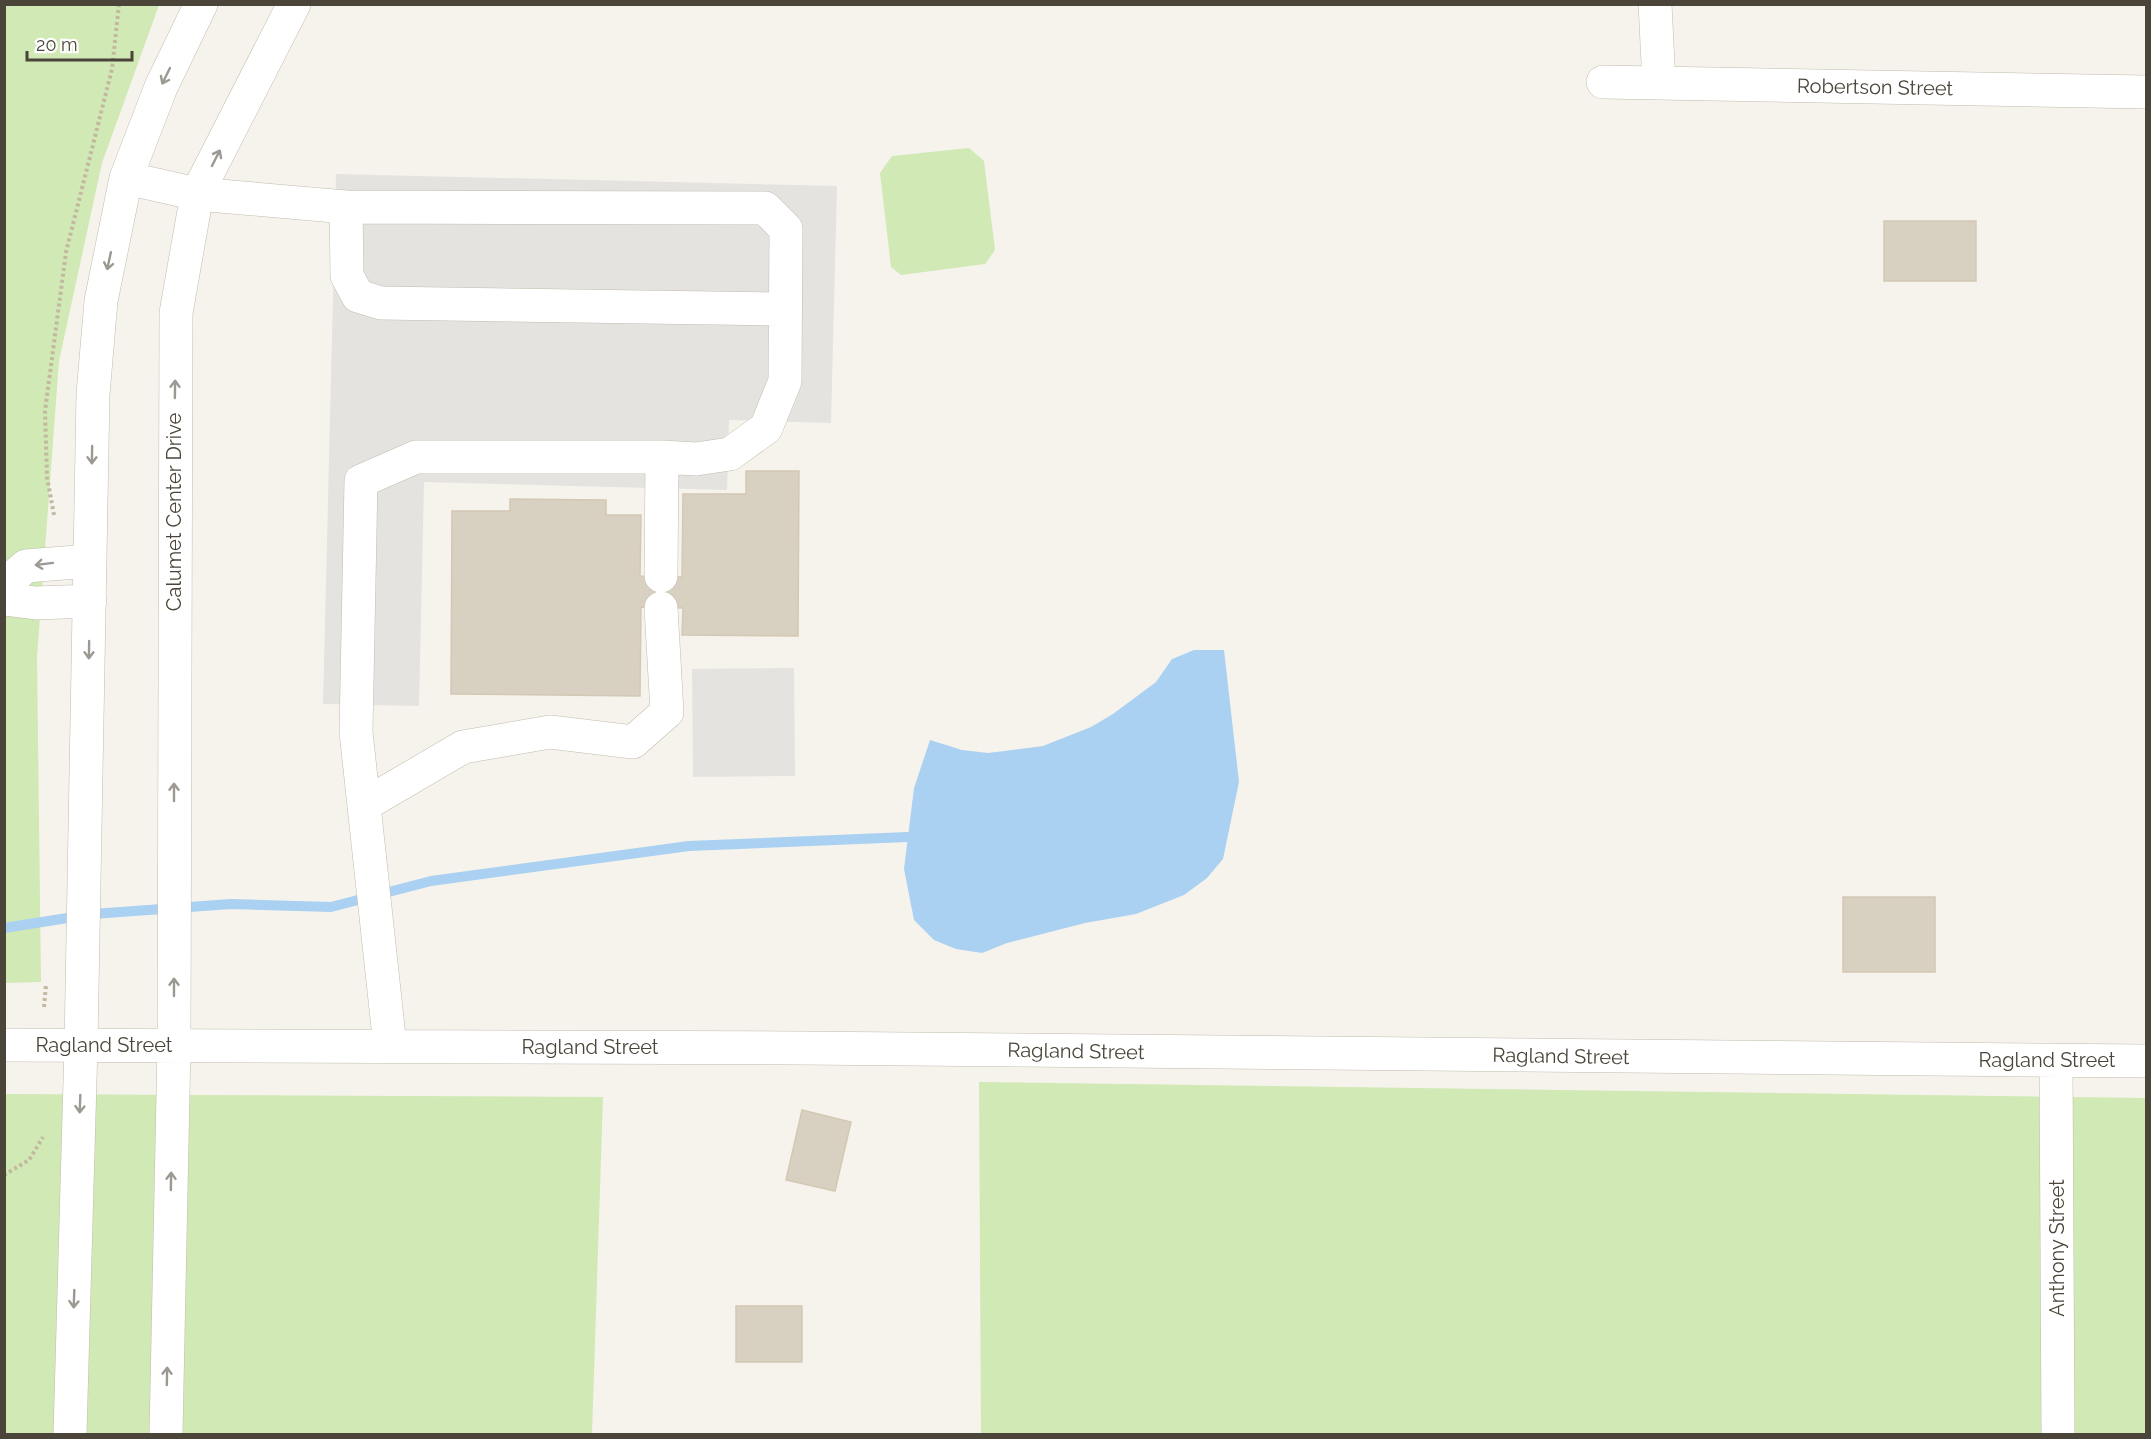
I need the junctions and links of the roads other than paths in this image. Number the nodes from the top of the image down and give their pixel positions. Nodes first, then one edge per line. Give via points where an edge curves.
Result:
1 (201, 4) edge
2 (294, 4) edge
3 (1655, 4) edge
4 (1603, 82) dead end
5 (1659, 83) junction
6 (2146, 92) edge
7 (126, 178) junction
8 (197, 194) junction
9 (346, 207) junction
10 (784, 309) junction
11 (662, 457) junction
12 (90, 561) junction
13 (4, 585) edge
14 (4, 599) edge
15 (90, 601) junction
16 (364, 806) junction
17 (4, 1045) edge
18 (81, 1045) junction
19 (174, 1046) junction
20 (390, 1046) junction
21 (2056, 1060) junction
22 (2146, 1061) edge
23 (70, 1434) edge
24 (166, 1434) edge
25 (2058, 1434) edge

1 -> 7 street via 161,87
8 -> 2 street, Calumet Center Drive
3 - 5 street
4 - 5 street, Robertson Street
5 - 6 street, Robertson Street
7 - 8 street
7 -> 12 street via 101,301 93,393
8 - 9 street
19 -> 8 street, Calumet Center Drive via 176,313
9 - 10 street via 347,276 358,296 381,303
9 - 10 street via 765,208 786,229
10 - 11 street via 785,381 766,428 730,454 696,459
11 - 16 street via 661,592 666,712 633,742 550,732 463,747
11 - 16 street via 416,457 361,481 356,732
12 -> 13 street via 26,566
12 - 15 street
14 - 15 street via 36,603
15 -> 18 street
16 - 20 street
17 - 18 street, Ragland Street
18 - 19 street, Ragland Street
18 -> 23 street
19 - 20 street, Ragland Street
24 -> 19 street, Calumet Center Drive
20 - 21 street, Ragland Street
21 - 22 street, Ragland Street
21 - 25 street, Anthony Street

